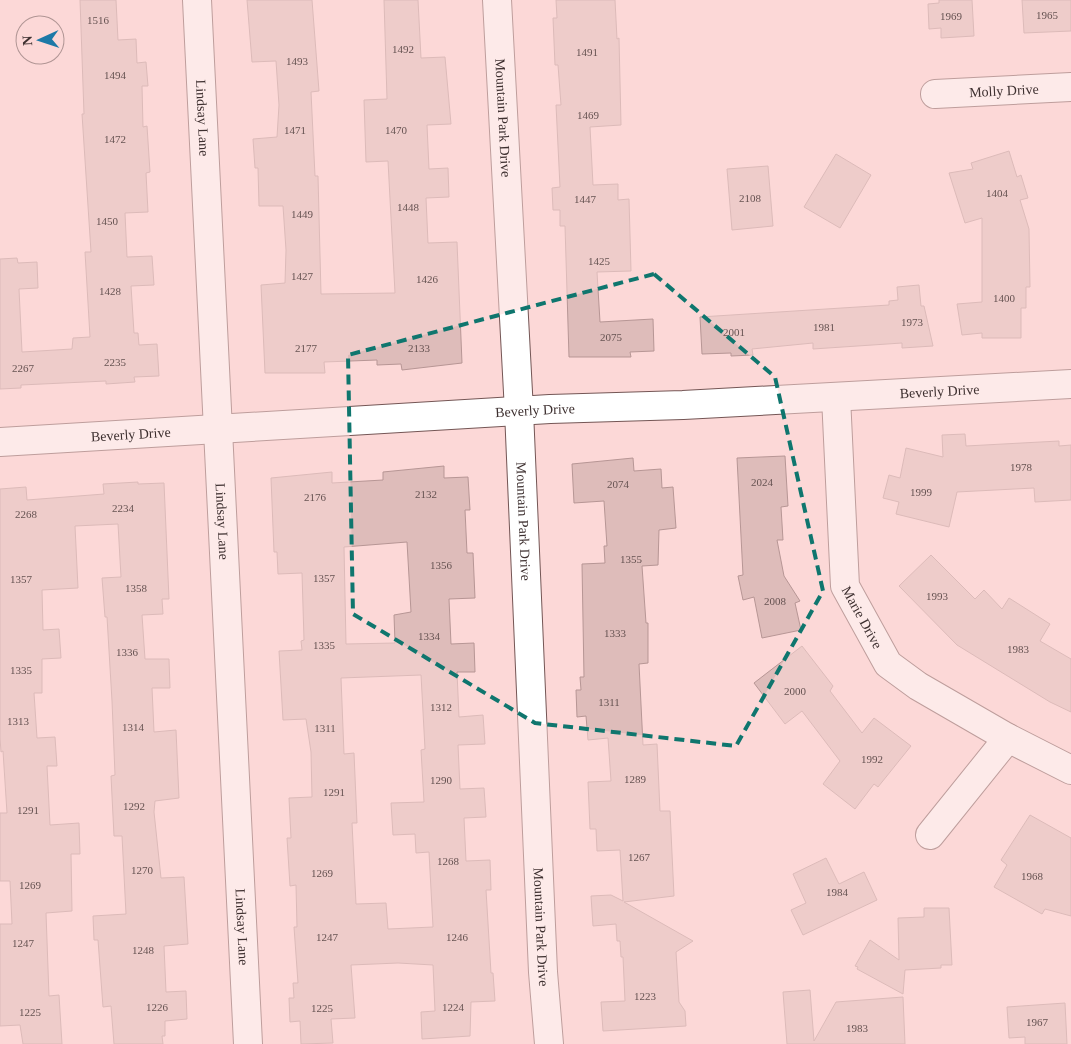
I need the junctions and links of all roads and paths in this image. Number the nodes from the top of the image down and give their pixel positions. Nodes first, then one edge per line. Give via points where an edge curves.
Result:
1 (197, 0) edge
2 (497, 0) edge
3 (1071, 87) edge
4 (935, 94) dead end
5 (1071, 384) edge
6 (836, 397) junction
7 (519, 411) junction
8 (219, 430) junction
9 (0, 442) edge
10 (1008, 738) junction
11 (1071, 770) edge
12 (930, 835) dead end
13 (248, 1044) edge
14 (549, 1044) edge

1 - 8 street, Lindsay Lane
2 - 7 street, Mountain Park Drive
3 - 4 street, Molly Drive
5 - 6 street, Beverly Drive
6 - 7 street, Beverly Drive
6 - 10 street, Marie Drive via 845,586 888,664 918,686
7 - 8 street, Beverly Drive
7 - 14 street, Mountain Park Drive via 543,972
8 - 9 street, Beverly Drive
8 - 13 street, Lindsay Lane
10 - 11 street, Marie Drive
10 - 12 street

